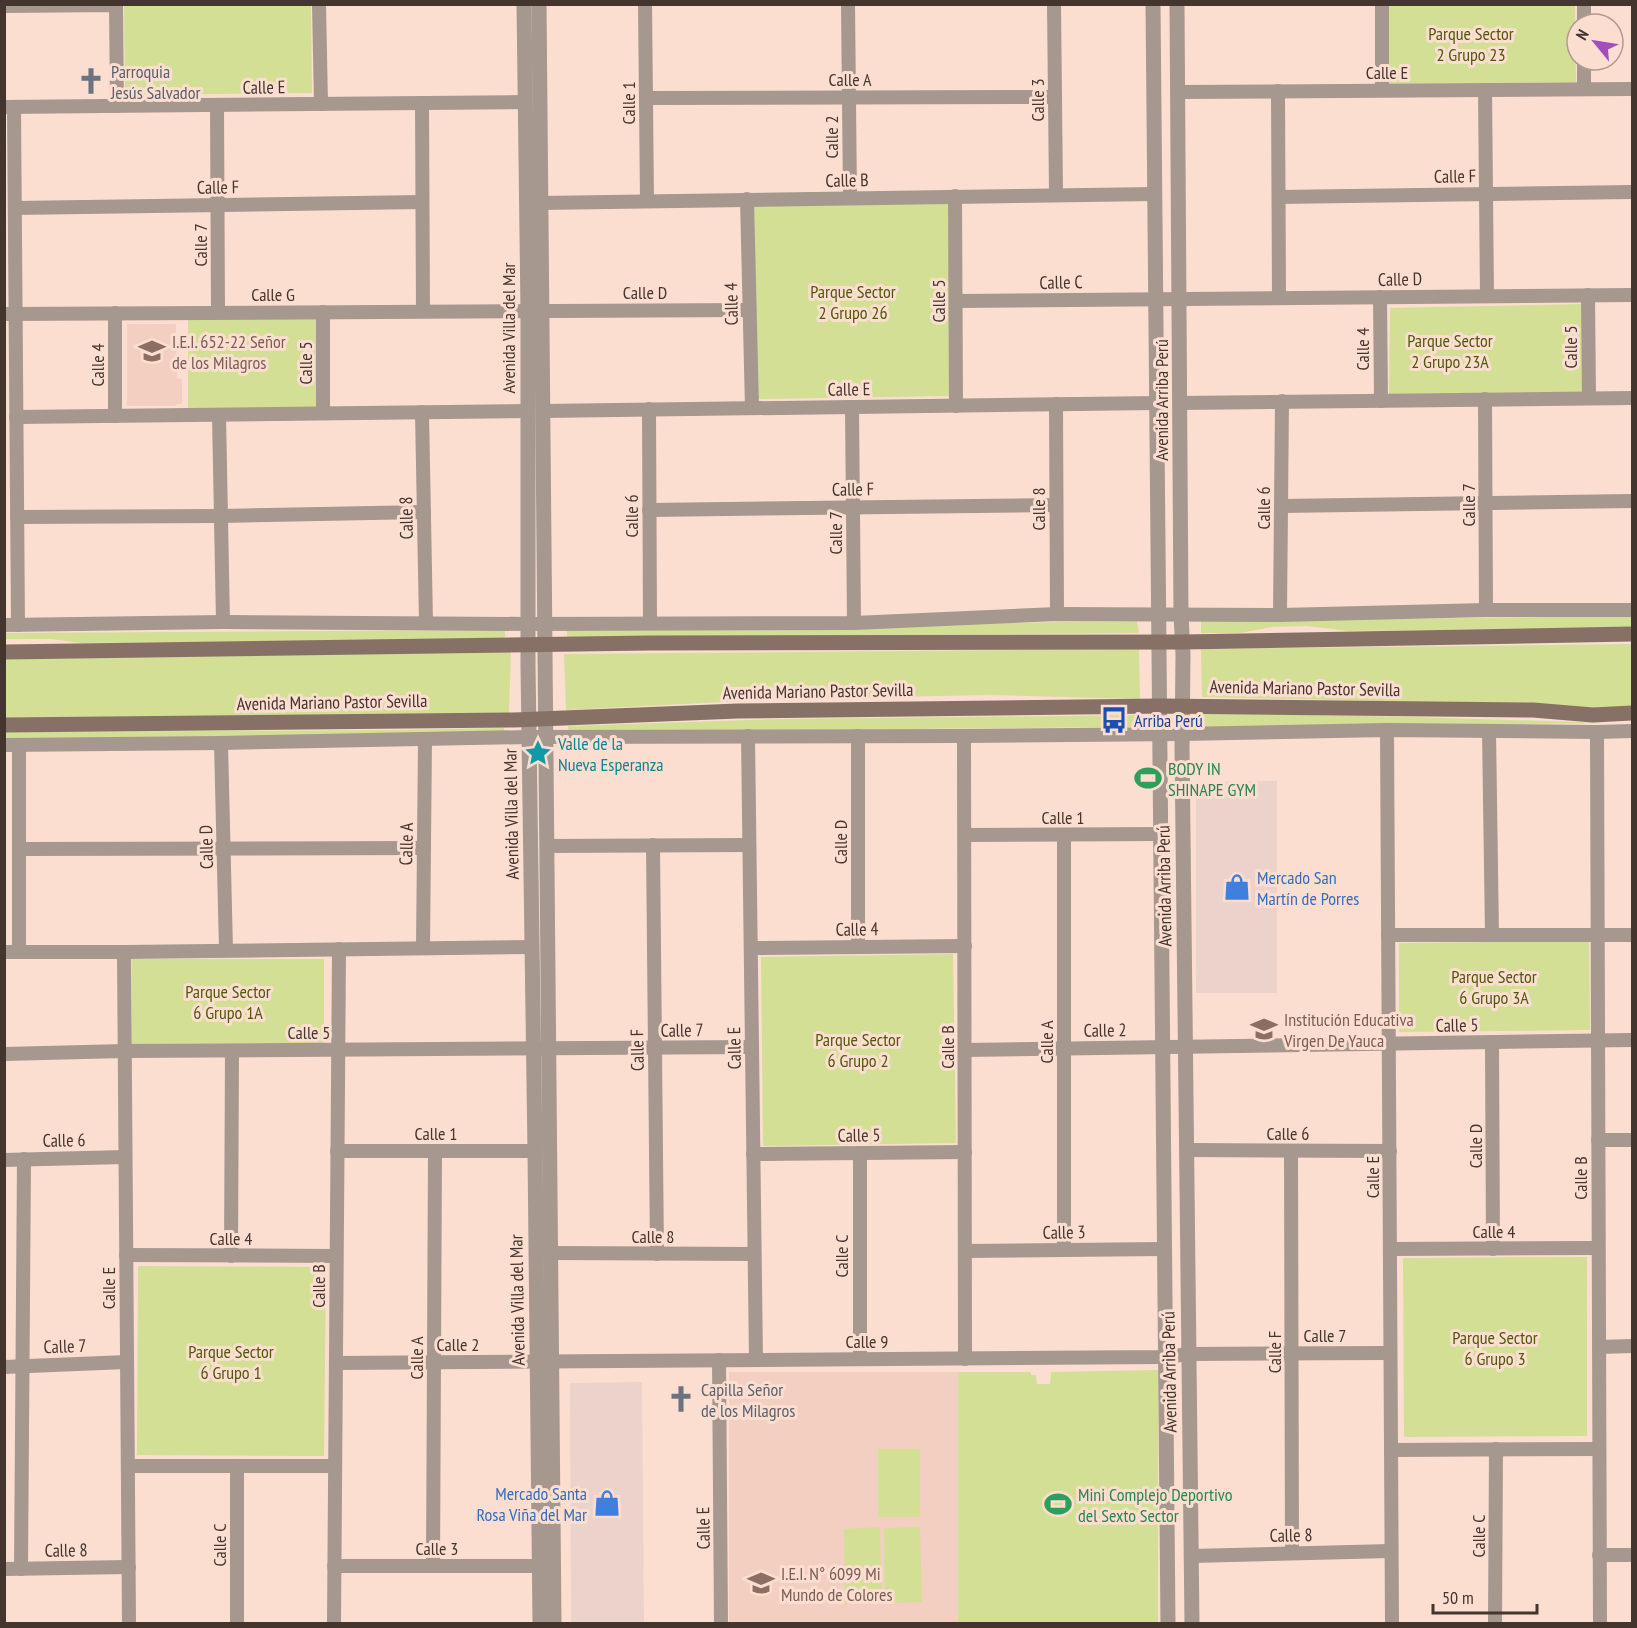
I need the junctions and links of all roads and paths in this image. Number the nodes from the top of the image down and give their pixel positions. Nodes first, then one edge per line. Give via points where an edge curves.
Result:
1 (116, 4) edge
2 (319, 4) edge
3 (524, 4) edge
4 (539, 4) edge
5 (645, 4) edge
6 (848, 4) edge
7 (1054, 4) edge
8 (1153, 4) edge
9 (1177, 4) edge
10 (1382, 4) edge
11 (4, 6) edge
12 (1584, 72) edge
13 (1584, 89) junction
14 (1632, 89) edge
15 (1382, 90) junction
16 (1485, 90) junction
17 (1278, 91) junction
18 (1178, 92) junction
19 (849, 97) junction
20 (1055, 97) junction
21 (646, 98) junction
22 (525, 102) junction
23 (422, 103) junction
24 (321, 104) junction
25 (217, 105) junction
26 (117, 106) junction
27 (9, 107) edge
28 (1632, 192) edge
29 (1155, 194) junction
30 (1486, 194) junction
31 (1056, 195) junction
32 (955, 196) junction
33 (1279, 197) junction
34 (850, 198) junction
35 (747, 199) junction
36 (647, 201) junction
37 (422, 202) junction
38 (540, 203) junction
39 (217, 205) junction
40 (15, 208) junction
41 (1588, 295) junction
42 (1632, 295) edge
43 (1486, 296) junction
44 (1380, 297) junction
45 (1279, 298) junction
46 (1168, 299) junction
47 (956, 301) junction
48 (749, 310) junction
49 (423, 311) junction
50 (535, 311) junction
51 (218, 312) junction
52 (323, 312) junction
53 (115, 313) junction
54 (10, 314) edge
55 (1589, 398) junction
56 (1632, 398) edge
57 (1485, 399) junction
58 (1381, 400) junction
59 (1282, 401) junction
60 (1157, 403) junction
61 (1180, 403) junction
62 (1056, 404) junction
63 (956, 406) junction
64 (852, 407) junction
65 (752, 408) junction
66 (649, 409) junction
67 (535, 411) junction
68 (423, 412) junction
69 (323, 413) junction
70 (219, 415) junction
71 (116, 416) junction
72 (16, 417) junction
73 (1632, 501) edge
74 (1486, 503) junction
75 (1056, 505) junction
76 (1281, 506) junction
77 (853, 507) junction
78 (649, 510) junction
79 (424, 512) junction
80 (221, 516) junction
81 (17, 517) junction
82 (1486, 610) junction
83 (1632, 610) edge
84 (1057, 614) junction
85 (1159, 614) junction
86 (1181, 614) junction
87 (1280, 615) junction
88 (223, 622) junction
89 (426, 623) junction
90 (650, 623) junction
91 (854, 623) junction
92 (528, 624) junction
93 (545, 624) junction
94 (11, 625) edge
95 (1632, 634) edge
96 (1159, 642) junction
97 (1182, 642) junction
98 (528, 645) junction
99 (545, 645) junction
100 (4, 652) edge
101 (1160, 706) junction
102 (1182, 706) junction
103 (1632, 713) edge
104 (529, 719) junction
105 (545, 719) junction
106 (4, 725) edge
107 (1387, 730) junction
108 (1489, 731) junction
109 (1632, 731) edge
110 (1597, 732) junction
111 (1160, 734) junction
112 (1182, 734) junction
113 (748, 736) junction
114 (858, 736) junction
115 (964, 736) junction
116 (529, 737) junction
117 (546, 737) junction
118 (425, 740) junction
119 (221, 743) junction
120 (4, 745) edge
121 (19, 745) junction
122 (1161, 834) junction
123 (964, 835) junction
124 (1064, 835) junction
125 (653, 845) junction
126 (750, 845) junction
127 (547, 846) junction
128 (424, 848) junction
129 (20, 849) junction
130 (224, 849) junction
131 (1492, 934) junction
132 (1598, 934) junction
133 (1632, 934) edge
134 (1388, 935) junction
135 (964, 946) junction
136 (532, 947) junction
137 (858, 947) junction
138 (423, 948) junction
139 (751, 948) junction
140 (339, 949) junction
141 (226, 950) junction
142 (12, 951) edge
143 (124, 952) junction
144 (1598, 1041) junction
145 (1632, 1041) edge
146 (1492, 1042) junction
147 (1389, 1044) junction
148 (752, 1047) junction
149 (1174, 1047) junction
150 (655, 1048) junction
151 (541, 1049) junction
152 (1064, 1049) junction
153 (338, 1050) junction
154 (965, 1050) junction
155 (124, 1051) junction
156 (232, 1051) junction
157 (4, 1054) edge
158 (1598, 1140) junction
159 (1632, 1140) edge
160 (1187, 1150) junction
161 (337, 1151) junction
162 (435, 1151) junction
163 (536, 1151) junction
164 (1292, 1151) junction
165 (1390, 1151) junction
166 (965, 1152) junction
167 (860, 1153) junction
168 (753, 1154) junction
169 (125, 1157) junction
170 (24, 1159) junction
171 (4, 1160) edge
172 (1598, 1248) junction
173 (1164, 1249) junction
174 (1390, 1249) junction
175 (1493, 1249) junction
176 (1064, 1250) junction
177 (965, 1251) junction
178 (550, 1253) junction
179 (657, 1254) junction
180 (754, 1254) junction
181 (126, 1255) junction
182 (231, 1256) junction
183 (336, 1256) junction
184 (1632, 1346) edge
185 (1599, 1347) junction
186 (1292, 1353) junction
187 (1390, 1353) junction
188 (1189, 1354) junction
189 (1165, 1357) junction
190 (860, 1359) junction
191 (965, 1359) junction
192 (719, 1360) junction
193 (756, 1360) junction
194 (545, 1361) junction
195 (127, 1362) junction
196 (434, 1362) junction
197 (336, 1363) junction
198 (22, 1366) junction
199 (4, 1367) edge
200 (1496, 1449) junction
201 (1599, 1449) junction
202 (1391, 1450) junction
203 (128, 1466) junction
204 (237, 1466) junction
205 (335, 1466) junction
206 (1391, 1551) junction
207 (1292, 1554) junction
208 (1599, 1555) junction
209 (1632, 1555) edge
210 (1191, 1556) junction
211 (334, 1566) junction
212 (433, 1566) junction
213 (539, 1566) junction
214 (129, 1567) junction
215 (4, 1569) edge
216 (21, 1569) junction
217 (129, 1623) edge
218 (237, 1623) edge
219 (334, 1623) edge
220 (540, 1623) edge
221 (554, 1623) edge
222 (722, 1623) edge
223 (1168, 1623) edge
224 (1192, 1623) edge
225 (1392, 1623) edge
226 (1495, 1623) edge
227 (1600, 1623) edge

1 - 11 street
1 - 26 street
2 - 24 street
3 - 22 street, Avenida Villa del Mar
4 - 38 street, Avenida Villa del Mar
5 - 21 street, Calle 1
6 - 19 street, Calle 2
7 - 20 street, Calle 3
8 - 29 street, Avenida Arriba Perú
9 - 18 street, Avenida Arriba Perú
10 - 15 street
12 - 13 street
13 - 14 street, Calle E
13 - 16 street, Calle E
15 - 16 street, Calle E
15 - 17 street, Calle E
16 - 30 street
17 - 18 street, Calle E
17 - 33 street
18 - 46 street, Avenida Arriba Perú
19 - 20 street, Calle A
19 - 21 street, Calle A
19 - 34 street, Calle 2
20 - 31 street, Calle 3
21 - 36 street, Calle 1
22 - 23 street, Calle E
22 - 50 street, Avenida Villa del Mar
23 - 24 street, Calle E
23 - 37 street
24 - 25 street, Calle E
25 - 26 street, Calle E
25 - 39 street, Calle 7
26 - 27 street, Calle E
27 - 40 street
28 - 30 street, Calle F
29 - 31 street, Calle B
29 - 46 street, Avenida Arriba Perú
30 - 33 street, Calle F
30 - 43 street
31 - 32 street, Calle B
32 - 34 street, Calle B
32 - 47 street, Calle 5
33 - 45 street
34 - 35 street, Calle B
35 - 36 street, Calle B
35 - 48 street, Calle 4
36 - 38 street, Calle B
37 - 39 street, Calle F
37 - 49 street
38 - 50 street, Avenida Villa del Mar
39 - 40 street, Calle F
39 - 51 street, Calle 7
40 - 54 street
41 - 42 street, Calle D
41 - 43 street, Calle D
41 - 55 street, Calle 5
43 - 44 street, Calle D
44 - 45 street, Calle D
44 - 58 street, Calle 4
45 - 46 street, Calle D
46 - 47 street, Calle C
46 - 60 street, Avenida Arriba Perú
46 - 61 street, Avenida Arriba Perú
47 - 63 street, Calle 5
48 - 50 street, Calle D
48 - 65 street, Calle 4
49 - 50 street, Calle G
49 - 52 street, Calle G
50 - 67 street, Avenida Villa del Mar
51 - 52 street, Calle G
51 - 53 street, Calle G
52 - 69 street, Calle 5
53 - 54 street, Calle G
53 - 71 street, Calle 4
54 - 72 street
55 - 56 street
55 - 57 street
57 - 58 street
57 - 74 street, Calle 7
58 - 59 street
59 - 61 street
59 - 76 street, Calle 6
60 - 62 street, Calle E
60 - 85 street, Avenida Arriba Perú
61 - 86 street, Avenida Arriba Perú
62 - 63 street, Calle E
62 - 75 street, Calle 8
63 - 64 street, Calle E
64 - 65 street, Calle E
64 - 77 street, Calle 7
65 - 66 street, Calle E
66 - 67 street, Calle E
66 - 78 street, Calle 6
67 - 68 street, Calle E
67 - 92 street, Avenida Villa del Mar
67 - 93 street, Avenida Villa del Mar
68 - 69 street, Calle E
68 - 79 street, Calle 8
69 - 70 street, Calle E
70 - 71 street, Calle E
70 - 80 street
71 - 72 street, Calle E
72 - 81 street
73 - 74 street
74 - 76 street
74 - 82 street, Calle 7
75 - 77 street, Calle F
75 - 84 street, Calle 8
76 - 87 street, Calle 6
77 - 78 street, Calle F
77 - 91 street, Calle 7
78 - 90 street, Calle 6
79 - 80 street
79 - 89 street, Calle 8
80 - 81 street
80 - 88 street
81 - 94 street
82 - 83 street
82 - 87 street
84 - 85 street
84 - 91 street
85 - 86 street
85 - 96 street, Avenida Arriba Perú
86 - 87 street
86 - 97 street, Avenida Arriba Perú
88 - 89 street
88 - 94 street
89 - 92 street
90 - 91 street
90 - 93 street
92 - 93 street
92 - 98 street, Avenida Villa del Mar
93 - 99 street, Avenida Villa del Mar
95 - 97 main road
96 - 97 main road
96 - 99 main road
96 - 101 street, Avenida Arriba Perú
97 - 102 street, Avenida Arriba Perú
98 - 99 main road
98 - 100 main road
98 - 104 street, Avenida Villa del Mar
99 - 105 street, Avenida Villa del Mar
101 - 102 main road, Avenida Mariano Pastor Sevilla
101 - 105 main road, Avenida Mariano Pastor Sevilla via 738,711
101 - 111 street, Avenida Arriba Perú
102 - 103 main road, Avenida Mariano Pastor Sevilla
102 - 112 street, Avenida Arriba Perú
104 - 105 main road, Avenida Mariano Pastor Sevilla
104 - 106 main road, Avenida Mariano Pastor Sevilla
104 - 116 street, Avenida Villa del Mar
105 - 117 street, Avenida Villa del Mar
107 - 108 street
107 - 112 street
107 - 134 street, Calle E
108 - 110 street
108 - 131 street
109 - 110 street
110 - 132 street, Calle B
111 - 112 street
111 - 115 street
111 - 122 street, Avenida Arriba Perú
112 - 149 street, Avenida Arriba Perú
113 - 114 street
113 - 117 street
113 - 126 street, Calle E
114 - 115 street
114 - 137 street, Calle D
115 - 123 street, Calle B
116 - 117 street
116 - 118 street
116 - 136 street, Avenida Villa del Mar
117 - 127 street, Avenida Villa del Mar
118 - 119 street
118 - 128 street, Calle A
119 - 121 street
119 - 130 street, Calle D
120 - 121 street
121 - 129 street
122 - 124 street, Calle 1
122 - 149 street, Avenida Arriba Perú
123 - 124 street, Calle 1
123 - 135 street, Calle B
124 - 152 street, Calle A
125 - 126 street
125 - 127 street
125 - 150 street, Calle F
126 - 139 street, Calle E
127 - 151 street, Avenida Villa del Mar
128 - 130 street
128 - 138 street, Calle A
129 - 130 street
129 - 142 street
130 - 141 street, Calle D
131 - 132 street
131 - 134 street
132 - 133 street
132 - 144 street, Calle B
134 - 147 street, Calle E
135 - 137 street, Calle 4
135 - 154 street, Calle B
136 - 138 street
136 - 151 street, Avenida Villa del Mar
137 - 139 street, Calle 4
138 - 140 street
139 - 148 street, Calle E
140 - 141 street
140 - 153 street, Calle B
141 - 143 street
142 - 143 street
143 - 155 street, Calle E
144 - 145 street, Calle 5
144 - 146 street, Calle 5
144 - 158 street, Calle B
146 - 147 street, Calle 5
146 - 175 street, Calle D
147 - 149 street, Calle 5
147 - 165 street, Calle E
148 - 150 street, Calle 7
148 - 168 street, Calle E
149 - 152 street, Calle 2
149 - 160 street, Avenida Arriba Perú
149 - 173 street, Avenida Arriba Perú
150 - 151 street, Calle 7
150 - 179 street, Calle F
151 - 153 street, Calle 5
151 - 163 street, Avenida Villa del Mar
151 - 178 street, Avenida Villa del Mar
152 - 154 street, Calle 2
152 - 176 street, Calle A
153 - 156 street, Calle 5
153 - 161 street, Calle B
154 - 166 street, Calle B
155 - 156 street, Calle 5
155 - 157 street, Calle 5
155 - 169 street, Calle E
156 - 182 street
158 - 159 street
158 - 172 street, Calle B
160 - 164 street, Calle 6
160 - 188 street, Avenida Arriba Perú
161 - 162 street, Calle 1
161 - 183 street, Calle B
162 - 163 street, Calle 1
162 - 196 street, Calle A
163 - 194 street, Avenida Villa del Mar
164 - 165 street, Calle 6
164 - 186 street, Calle F
165 - 174 street, Calle E
166 - 167 street, Calle 5
166 - 177 street, Calle B
167 - 168 street, Calle 5
167 - 190 street, Calle C
168 - 180 street, Calle E
169 - 170 street, Calle 6
169 - 181 street, Calle E
170 - 171 street, Calle 6
170 - 198 street
172 - 175 street, Calle 4
172 - 185 street, Calle B
173 - 176 street, Calle 3
173 - 189 street, Avenida Arriba Perú
174 - 175 street, Calle 4
174 - 187 street, Calle E
176 - 177 street, Calle 3
177 - 191 street, Calle B
178 - 179 street, Calle 8
178 - 194 street, Avenida Villa del Mar
179 - 180 street, Calle 8
180 - 193 street, Calle E
181 - 182 street, Calle 4
181 - 195 street, Calle E
182 - 183 street, Calle 4
183 - 197 street, Calle B
184 - 185 street
185 - 201 street, Calle B
186 - 187 street, Calle 7
186 - 188 street, Calle 7
186 - 207 street, Calle F
187 - 202 street, Calle E
188 - 189 street, Calle 9
188 - 210 street, Avenida Arriba Perú
189 - 191 street, Calle 9
189 - 223 street, Avenida Arriba Perú
190 - 191 street, Calle 9
190 - 193 street, Calle 9
192 - 193 street, Calle 9
192 - 194 street, Calle 9
192 - 222 street, Calle E
194 - 196 street, Calle 2
194 - 213 street, Avenida Villa del Mar
194 - 221 street, Avenida Villa del Mar
195 - 198 street, Calle 7
195 - 203 street, Calle E
196 - 197 street, Calle 2
196 - 212 street, Calle A
197 - 205 street, Calle B
198 - 199 street, Calle 7
198 - 216 street
200 - 201 street
200 - 202 street
200 - 226 street, Calle C
201 - 208 street, Calle B
202 - 206 street, Calle E
203 - 204 street
203 - 214 street, Calle E
204 - 205 street
204 - 218 street, Calle C
205 - 211 street, Calle B
206 - 207 street, Calle 8
206 - 225 street, Calle E
207 - 210 street, Calle 8
208 - 209 street
208 - 227 street, Calle B
210 - 224 street, Avenida Arriba Perú
211 - 212 street, Calle 3
211 - 219 street, Calle B
212 - 213 street, Calle 3
213 - 220 street, Avenida Villa del Mar
214 - 216 street, Calle 8
214 - 217 street, Calle E
215 - 216 street, Calle 8

